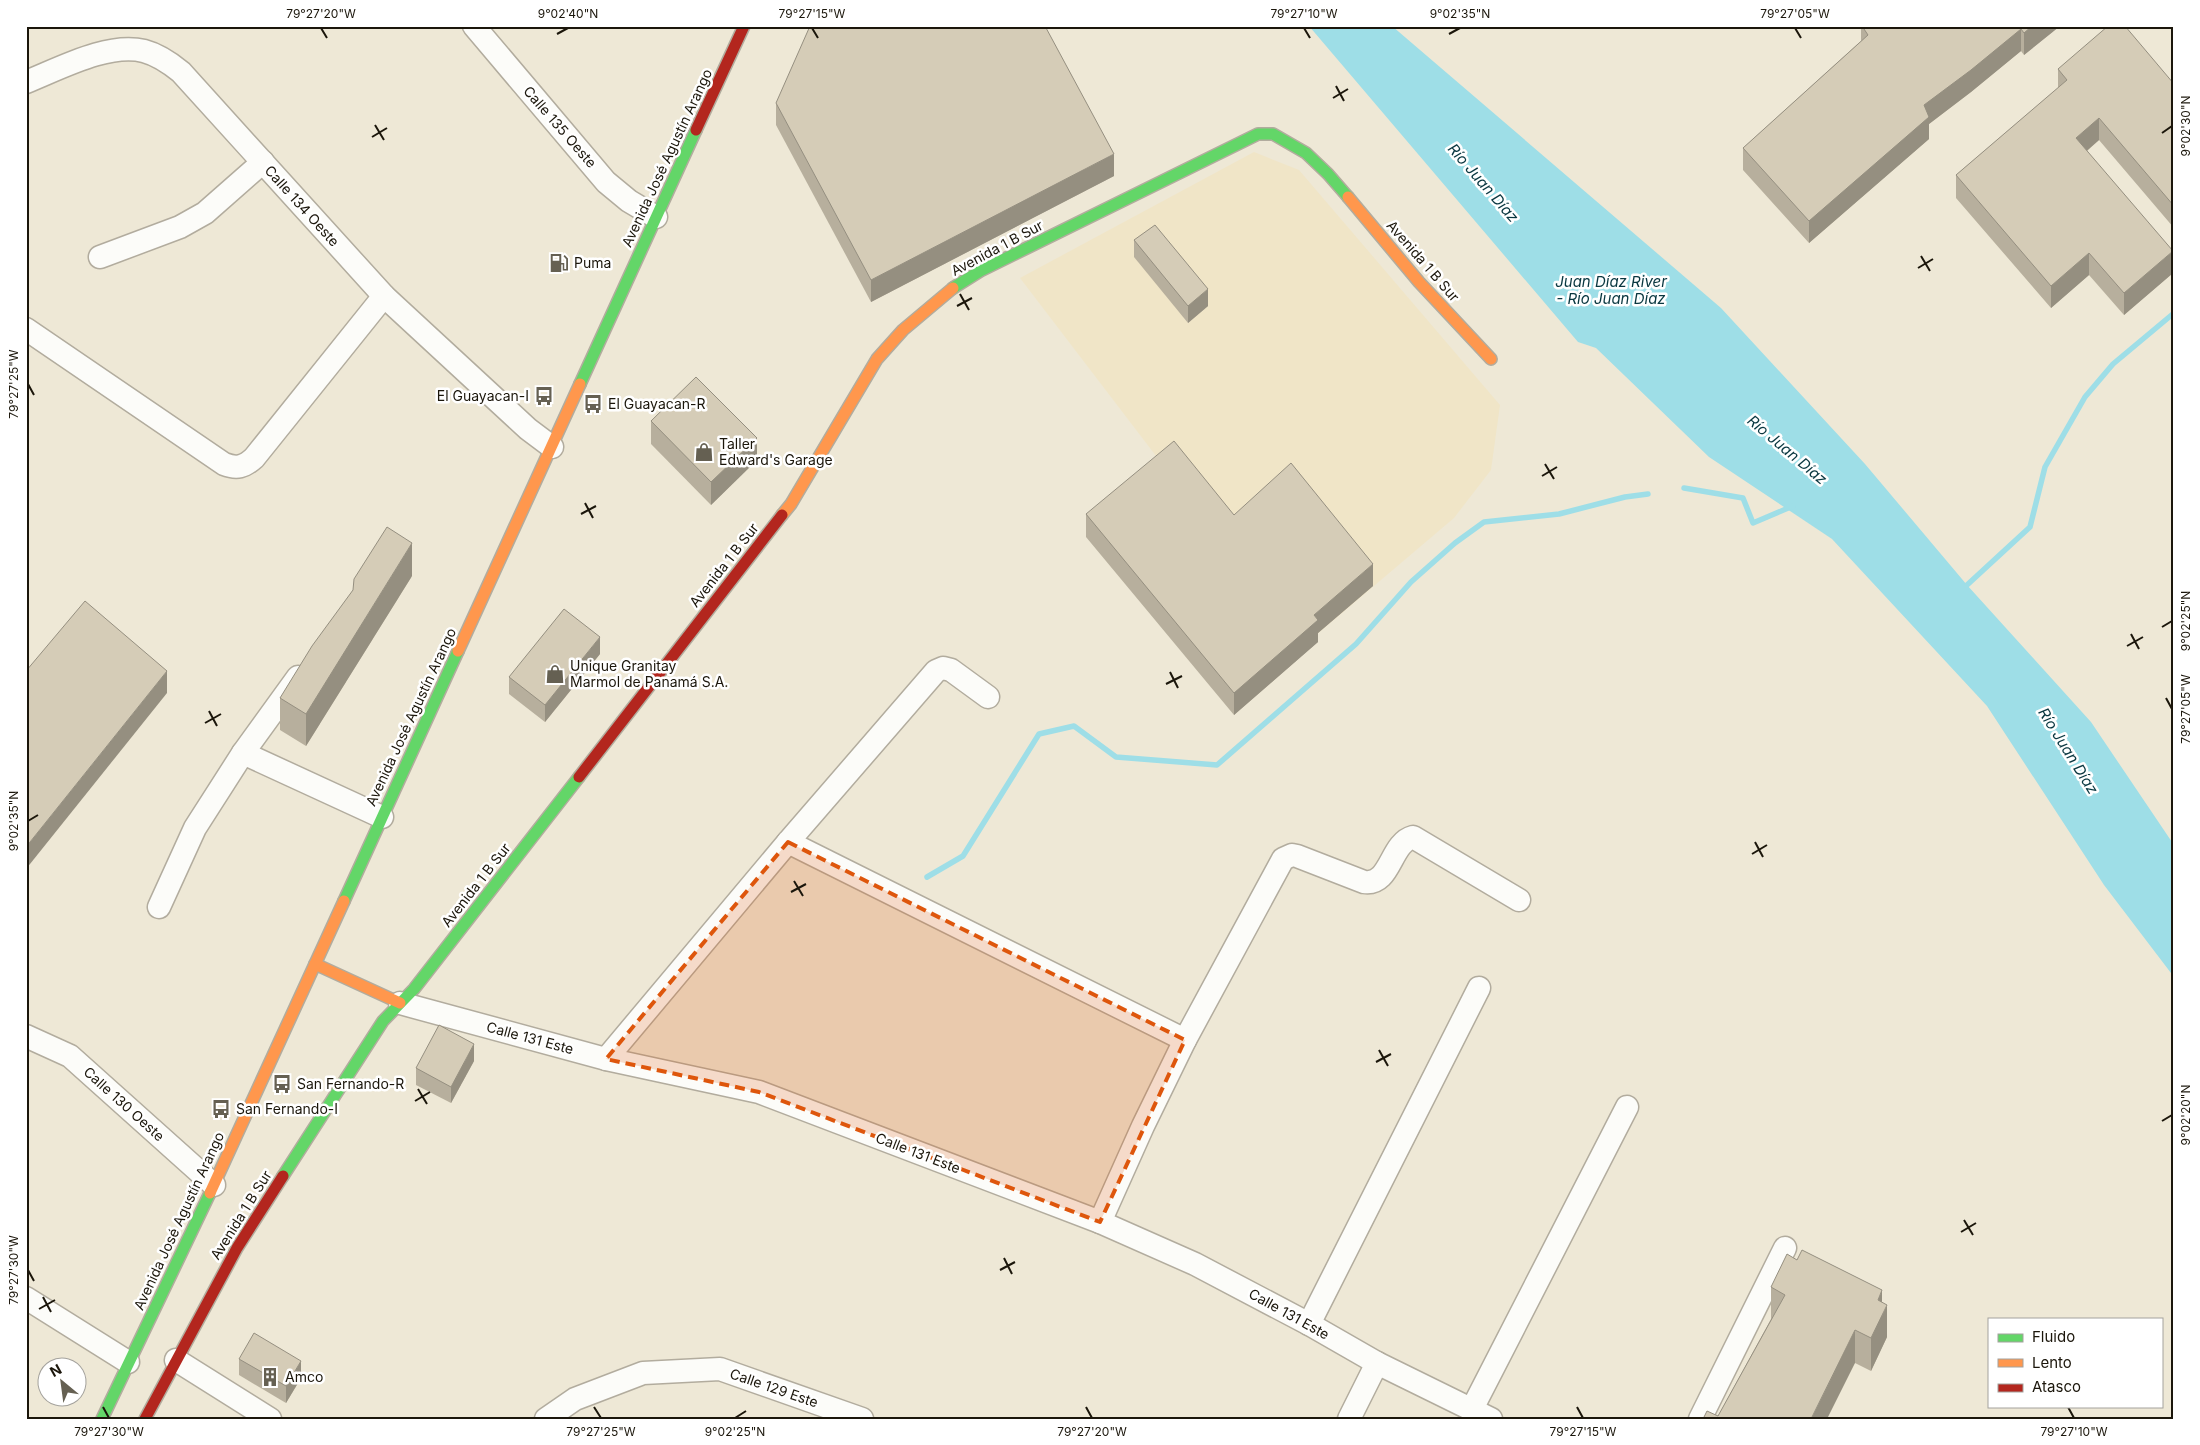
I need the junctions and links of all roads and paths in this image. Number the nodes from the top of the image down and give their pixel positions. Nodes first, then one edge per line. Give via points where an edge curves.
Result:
1 (474, 26) edge
2 (744, 26) edge
3 (26, 82) edge
4 (263, 162) junction
5 (656, 217) junction
6 (100, 257) dead end
7 (384, 296) junction
8 (26, 329) edge
9 (1491, 360) dead end
10 (552, 447) junction
11 (307, 664) edge
12 (988, 697) dead end
13 (243, 753) junction
14 (382, 816) junction
15 (788, 842) junction
16 (1518, 900) dead end
17 (159, 907) dead end
18 (315, 964) junction
19 (1478, 988) dead end
20 (400, 1003) junction
21 (26, 1036) edge
22 (1185, 1040) junction
23 (606, 1059) junction
24 (1627, 1107) dead end
25 (214, 1185) junction
26 (1100, 1222) junction
27 (1785, 1248) dead end
28 (26, 1298) edge
29 (1309, 1324) junction
30 (176, 1360) junction
31 (128, 1362) junction
32 (1377, 1363) junction
33 (818, 1412) edge
34 (1481, 1414) edge
35 (102, 1419) edge
36 (145, 1419) edge
37 (270, 1419) edge
38 (546, 1419) edge
39 (862, 1419) edge
40 (1349, 1419) edge
41 (1700, 1419) edge

1 - 5 street, Calle 135 Oeste via 606,182 629,202
2 - 5 street, Avenida José Agustín Arango
3 - 4 street, Calle 134 Oeste via 101,52 143,51 164,59 181,72
4 - 6 street via 205,213 180,227
4 - 7 street, Calle 134 Oeste
5 - 10 street, Avenida José Agustín Arango
7 - 8 street via 254,458 240,467 224,464
7 - 10 street, Calle 134 Oeste via 528,430
9 - 20 street, Avenida 1 B Sur via 1419,282 1328,174 1306,153 1273,134 1258,134 1245,139 980,271 922,313 877,359 791,504
10 - 14 street, Avenida José Agustín Arango
11 - 13 street
12 - 15 street via 951,670 938,669
13 - 14 street
13 - 17 street via 196,828
14 - 18 street, Avenida José Agustín Arango
15 - 22 street
15 - 23 street
16 - 22 street via 1413,837 1404,842 1382,876 1373,882 1364,882 1297,856 1288,856 1280,863
18 - 20 street, Calle 131 Este
18 - 25 street, Avenida José Agustín Arango
19 - 29 street
20 - 23 street, Calle 131 Este
20 - 30 street, Avenida 1 B Sur via 383,1020 237,1248
21 - 25 street, Calle 130 Oeste via 70,1056
22 - 26 street
23 - 26 street, Calle 131 Este via 759,1092
24 - 34 street
25 - 31 street, Avenida José Agustín Arango
26 - 29 street, Calle 131 Este via 1195,1264
27 - 41 street
28 - 31 street
29 - 32 street, Calle 131 Este
30 - 36 street, Avenida 1 B Sur
30 - 37 street
31 - 35 street, Avenida José Agustín Arango
32 - 34 street, Calle 131 Este
32 - 40 street
33 - 38 street, Calle 129 Este via 720,1369 643,1373 575,1399
33 - 39 street, Calle 129 Este

